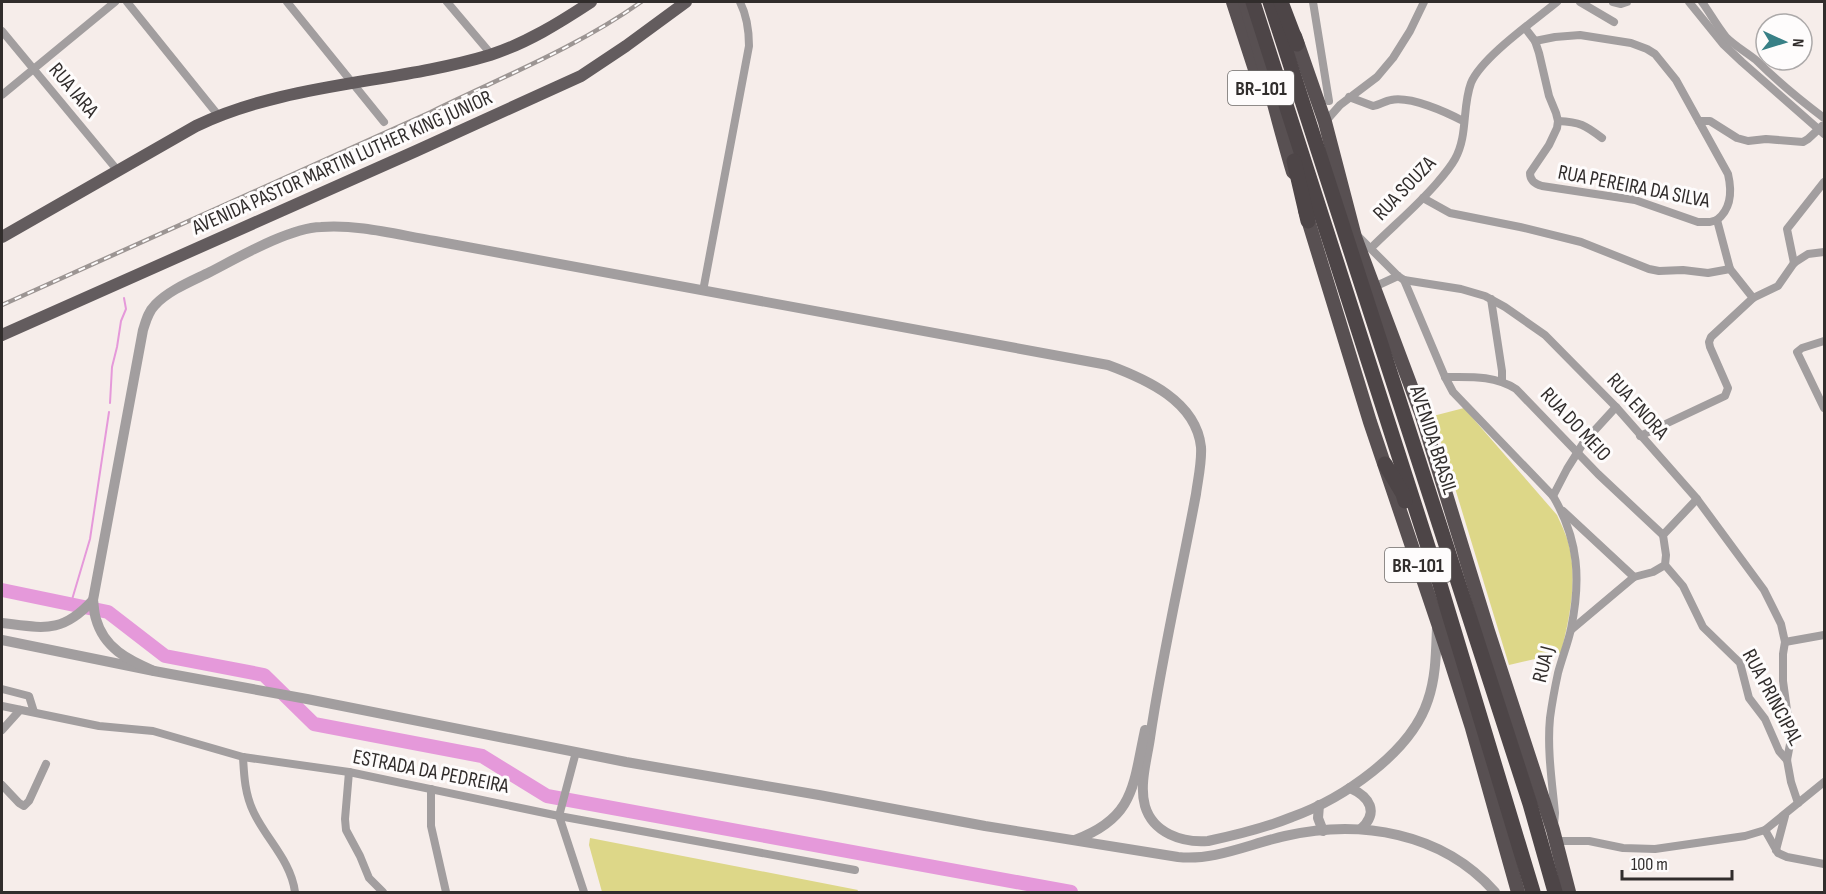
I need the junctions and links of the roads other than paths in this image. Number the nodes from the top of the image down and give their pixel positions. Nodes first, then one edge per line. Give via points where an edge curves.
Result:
1 (115, 2) edge
2 (127, 2) edge
3 (287, 2) edge
4 (447, 2) edge
5 (589, 2) edge
6 (686, 2) edge
7 (740, 2) edge
8 (1233, 2) edge
9 (1245, 2) edge
10 (1253, 2) edge
11 (1270, 2) edge
12 (1281, 2) edge
13 (1286, 2) edge
14 (1313, 2) edge
15 (1424, 2) edge
16 (1557, 2) edge
17 (1580, 2) edge
18 (1613, 2) edge
19 (1627, 2) edge
20 (1689, 2) edge
21 (1703, 3) edge
22 (1696, 10) junction
23 (1614, 22) dead end
24 (1525, 28) junction
25 (2, 31) edge
26 (1535, 41) junction
27 (1297, 44) junction
28 (491, 54) junction
29 (33, 69) junction
30 (1276, 70) junction
31 (354, 83) junction
32 (2, 95) edge
33 (1349, 98) junction
34 (1323, 99) junction
35 (1824, 104) edge
36 (1340, 105) junction
37 (218, 116) junction
38 (1463, 121) junction
39 (1558, 121) junction
40 (1699, 121) junction
41 (384, 122) dead end
42 (1324, 122) junction
43 (1822, 124) edge
44 (1602, 138) dead end
45 (118, 171) junction
46 (1294, 172) junction
47 (1824, 182) edge
48 (1423, 198) junction
49 (1717, 220) junction
50 (1308, 222) junction
51 (1353, 230) junction
52 (2, 236) edge
53 (1371, 248) junction
54 (1824, 252) edge
55 (1794, 263) junction
56 (1731, 269) junction
57 (1401, 278) junction
58 (1374, 287) junction
59 (703, 291) junction
60 (1753, 298) junction
61 (1491, 299) junction
62 (2, 335) edge
63 (1824, 341) edge
64 (1445, 377) junction
65 (1502, 381) junction
66 (1616, 407) junction
67 (1824, 408) edge
68 (1640, 436) junction
69 (1577, 452) junction
70 (1385, 464) junction
71 (1554, 496) junction
72 (1697, 499) junction
73 (1561, 509) junction
74 (1663, 535) junction
75 (1665, 565) junction
76 (1634, 577) junction
77 (90, 605) junction
78 (2, 622) edge
79 (1437, 624) junction
80 (1571, 630) junction
81 (1824, 636) edge
82 (2, 640) edge
83 (1785, 642) junction
84 (1460, 650) junction
85 (153, 672) junction
86 (2, 689) edge
87 (1156, 700) junction
88 (2, 706) edge
89 (20, 710) junction
90 (34, 712) junction
91 (2, 730) edge
92 (576, 752) junction
93 (243, 757) junction
94 (1787, 760) junction
95 (46, 764) dead end
96 (349, 772) junction
97 (1824, 782) edge
98 (2, 785) edge
99 (1350, 788) junction
100 (431, 789) junction
101 (1798, 803) junction
102 (1319, 805) junction
103 (1785, 814) junction
104 (559, 816) junction
105 (1361, 829) junction
106 (1765, 830) junction
107 (1323, 831) junction
108 (1554, 836) junction
109 (1075, 840) junction
110 (1776, 850) junction
111 (1824, 864) edge
112 (855, 870) dead end
113 (295, 892) edge
114 (383, 892) edge
115 (446, 892) edge
116 (584, 892) edge
117 (1495, 892) edge
118 (1518, 892) edge
119 (1533, 892) edge
120 (1555, 892) edge
121 (1569, 892) edge

1 - 29 street
2 - 37 street
3 - 31 street
4 - 28 street
5 - 28 main road, AVENIDA PASTOR MARTIN LUTHER KING JUNIOR via 537,35
6 - 62 main road, AVENIDA PASTOR MARTIN LUTHER KING JUNIOR via 580,76
7 - 59 street via 749,29 749,46
8 - 46 highway, BR-101 via 1282,154
9 - 46 highway
10 - 30 highway, AVENIDA BRASIL / BR-101
11 - 120 highway, AVENIDA BRASIL / BR-101 via 1530,804
12 - 27 highway
13 - 27 highway, AVENIDA BRASIL
14 - 34 street
15 - 33 street via 1393,58 1377,77
16 - 24 street, RUA SOUZA
17 - 23 street
18 - 19 street
20 - 22 street
21 - 22 street
21 - 43 street via 1725,35
22 - 43 street via 1742,62
24 - 26 street
24 - 38 street, RUA SOUZA via 1494,54 1472,81
25 - 29 street, RUA IARA
26 - 39 street
26 - 40 street via 1580,34 1647,49 1676,80
27 - 34 highway, AVENIDA BRASIL / BR-101
28 - 31 main road, AVENIDA PASTOR MARTIN LUTHER KING JUNIOR
29 - 32 street
29 - 45 street, RUA IARA
30 - 50 highway via 1276,90
30 - 84 highway, AVENIDA BRASIL / BR-101
31 - 37 main road, AVENIDA PASTOR MARTIN LUTHER KING JUNIOR via 272,99
31 - 41 street
33 - 36 street
33 - 38 street via 1373,106 1397,99 1413,102
34 - 36 street
34 - 42 highway, AVENIDA BRASIL / BR-101
35 - 43 street
36 - 42 street
37 - 45 main road, AVENIDA PASTOR MARTIN LUTHER KING JUNIOR
38 - 48 street, RUA SOUZA via 1463,137 1455,160
39 - 44 street via 1574,121
39 - 49 street, RUA PEREIRA DA SILVA via 1549,145 1530,173 1534,183 1635,200 1698,222
40 - 43 street via 1710,121 1748,141 1803,142
40 - 49 street via 1730,183 1728,204
42 - 51 highway, AVENIDA BRASIL / BR-101
45 - 52 main road, AVENIDA PASTOR MARTIN LUTHER KING JUNIOR
46 - 50 highway
47 - 55 street via 1787,229
48 - 53 street, RUA SOUZA
48 - 56 street via 1450,213 1581,242 1649,269 1708,273
49 - 56 street
50 - 70 highway, BR-101
51 - 53 street
51 - 58 highway, AVENIDA BRASIL / BR-101
53 - 57 street
54 - 55 street via 1808,254
55 - 60 street via 1778,286
56 - 60 street
57 - 58 street
57 - 61 street, RUA ENORA
57 - 64 street, RUA J
58 - 108 highway, AVENIDA BRASIL / BR-101 via 1418,405
59 - 77 street via 336,226 298,231 232,260 167,296 147,316
59 - 87 street via 1108,365 1170,395 1196,429 1201,447 1196,494
60 - 68 street via 1709,342 1728,393
61 - 65 street
61 - 66 street, RUA ENORA via 1545,334
63 - 67 street via 1797,352
64 - 65 street, RUA DO MEIO
64 - 71 street, RUA J via 1458,399
65 - 69 street, RUA DO MEIO via 1522,393
66 - 68 street, RUA ENORA
66 - 69 street
68 - 72 street, RUA ENORA
69 - 71 street
69 - 74 street, RUA DO MEIO
70 - 79 highway, BR-101
70 - 84 highway via 1402,494
71 - 73 street, RUA J
72 - 74 street
72 - 83 street, RUA ENORA via 1770,599
73 - 76 street, RUA J
73 - 80 street, RUA J via 1572,537 1578,572
74 - 75 street
75 - 76 street via 1653,573
75 - 94 street, RUA PRINCIPAL via 1683,586 1703,627 1740,663 1749,698
76 - 80 street
77 - 78 street via 57,626
77 - 85 street via 108,642 118,653
79 - 99 street via 1432,687 1421,717 1405,741
79 - 118 highway, BR-101 via 1472,728
80 - 108 street, RUA J via 1556,684 1549,731
81 - 83 street
82 - 85 street
83 - 94 street via 1782,670 1791,740
84 - 119 highway, AVENIDA BRASIL / BR-101
85 - 92 street
86 - 90 street via 29,696
87 - 102 street via 1143,795 1149,815 1169,835 1196,842 1222,838 1286,820
87 - 109 street via 1150,708 1124,807 1109,822
88 - 89 street, ESTRADA DA PEDREIRA
89 - 90 street, ESTRADA DA PEDREIRA
89 - 91 street
90 - 93 street, ESTRADA DA PEDREIRA via 99,726 153,731
92 - 104 street
92 - 109 street
93 - 96 street, ESTRADA DA PEDREIRA
93 - 113 street via 249,802 282,857
94 - 101 street
95 - 98 street via 24,806
96 - 100 street, ESTRADA DA PEDREIRA
96 - 114 street via 346,830 369,878
97 - 101 street
99 - 102 street
99 - 105 street via 1369,802 1369,818
100 - 104 street, ESTRADA DA PEDREIRA
100 - 115 street via 431,826
101 - 103 street
102 - 107 street
103 - 106 street
103 - 110 street
104 - 112 street, ESTRADA DA PEDREIRA
104 - 116 street
105 - 107 street
105 - 117 street via 1432,845 1476,873
106 - 108 street via 1731,839 1655,849 1623,848
106 - 110 street
107 - 109 street via 1191,859
108 - 121 highway, AVENIDA BRASIL / BR-101
110 - 111 street via 1782,856

